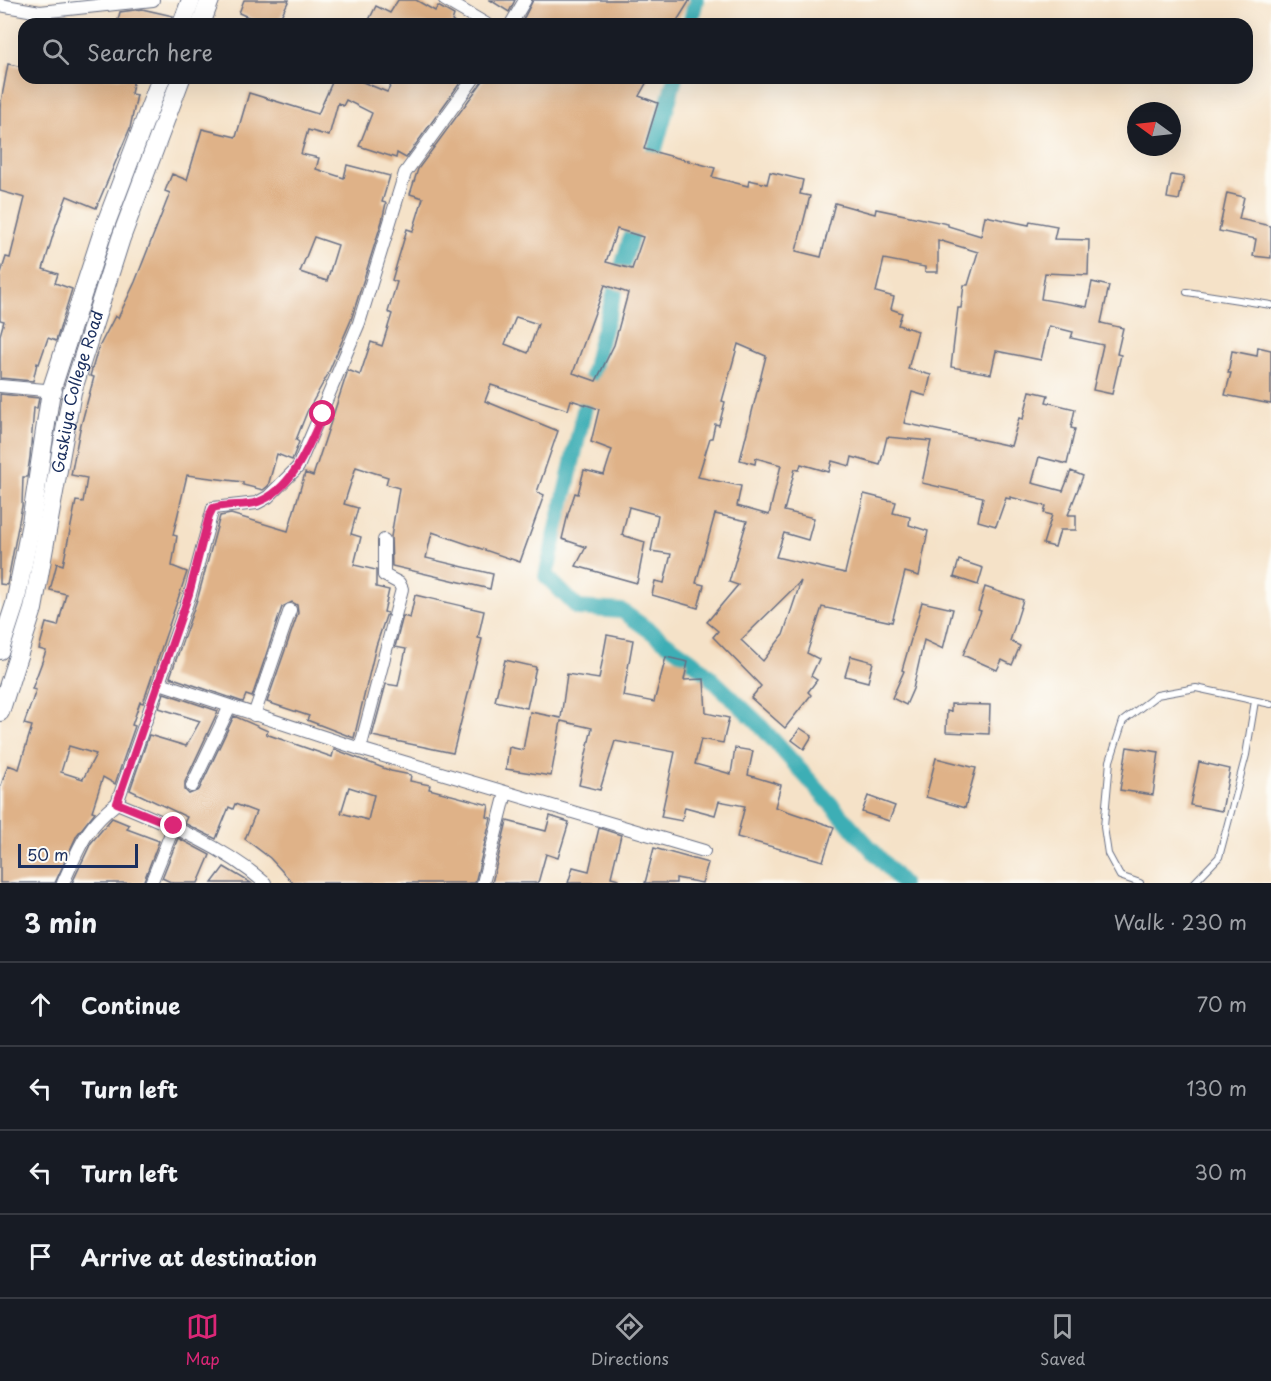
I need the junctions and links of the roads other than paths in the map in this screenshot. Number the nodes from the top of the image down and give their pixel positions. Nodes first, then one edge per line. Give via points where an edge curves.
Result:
1 (153, 0) edge
2 (191, 0) edge
3 (210, 0) edge
4 (446, 0) edge
5 (525, 0) edge
6 (0, 5) edge
7 (41, 6) edge
8 (184, 18) edge
9 (203, 18) edge
10 (476, 18) edge
11 (514, 18) edge
12 (159, 84) edge
13 (179, 84) edge
14 (470, 84) edge
15 (1187, 292) dead end
16 (1271, 305) edge
17 (0, 386) edge
18 (51, 391) junction
19 (72, 392) junction
20 (384, 540) dead end
21 (290, 610) dead end
22 (0, 650) edge
23 (160, 683) junction
24 (1255, 701) junction
25 (1271, 704) edge
26 (229, 708) junction
27 (0, 712) edge
28 (254, 715) junction
29 (360, 749) junction
30 (192, 786) dead end
31 (506, 793) junction
32 (117, 803) junction
33 (174, 826) junction
34 (704, 851) dead end
35 (63, 883) edge
36 (151, 883) edge
37 (265, 883) edge
38 (483, 883) edge
39 (1140, 883) edge
40 (1194, 883) edge

1 - 7 street
2 - 8 main road
3 - 9 main road
4 - 10 street
5 - 11 street
6 - 7 street
12 - 18 main road, Gaskiya College Road via 103,231
13 - 19 main road, Gaskiya College Road via 121,238
14 - 23 street via 405,173 359,323 298,467 257,503 213,508
15 - 16 lane
17 - 18 street
18 - 19 street
18 - 22 main road, Gaskiya College Road via 29,534 15,604
19 - 27 main road, Gaskiya College Road via 33,609
20 - 29 street via 384,575 402,589
21 - 28 street
23 - 26 street
23 - 32 street
24 - 25 lane
24 - 39 lane via 1196,688 1157,695 1123,721 1110,761 1104,827 1108,854 1120,876
24 - 40 lane via 1246,755 1218,856
26 - 28 street
26 - 30 street
28 - 29 street
29 - 31 street
31 - 34 street
31 - 38 street
32 - 33 street
32 - 35 street via 95,820
33 - 36 street
33 - 37 street via 252,871

